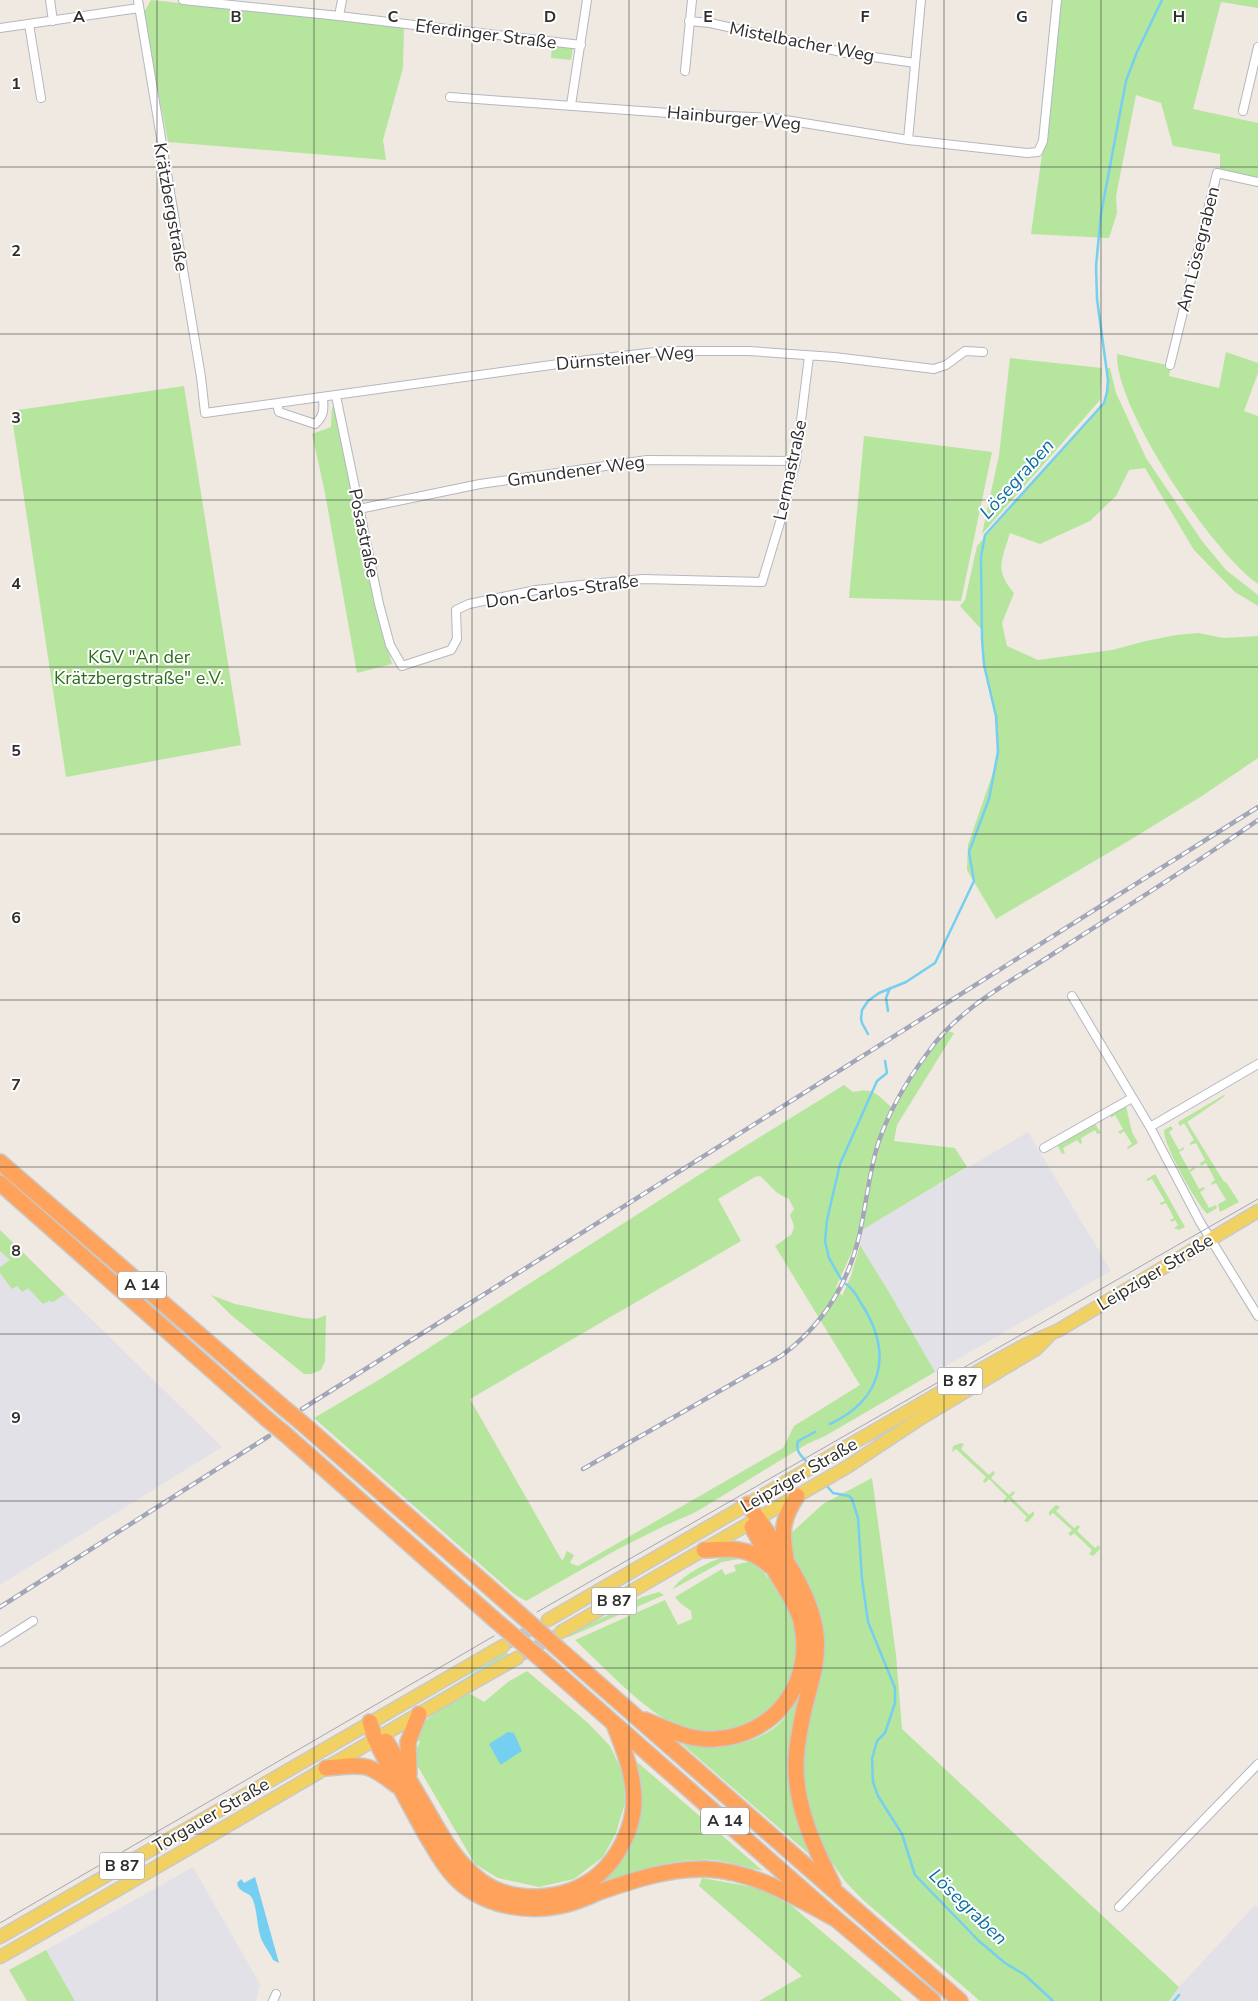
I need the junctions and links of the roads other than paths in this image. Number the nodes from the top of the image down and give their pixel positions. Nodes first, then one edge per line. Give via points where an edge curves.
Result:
1 (50, 0) edge
2 (183, 0) edge
3 (342, 0) edge
4 (587, 0) edge
5 (692, 0) edge
6 (921, 0) edge
7 (1057, 0) edge
8 (138, 4) edge
9 (339, 16) junction
10 (53, 20) junction
11 (689, 21) junction
12 (29, 24) junction
13 (0, 28) edge
14 (581, 46) junction
15 (1258, 46) edge
16 (915, 63) junction
17 (685, 71) dead end
18 (450, 97) dead end
19 (41, 98) dead end
20 (571, 105) junction
21 (1243, 111) dead end
22 (908, 140) junction
23 (1258, 182) edge
24 (983, 352) dead end
25 (809, 356) junction
26 (1170, 365) dead end
27 (336, 396) junction
28 (323, 398) junction
29 (278, 404) junction
30 (205, 413) joint
31 (796, 461) junction
32 (359, 509) junction
33 (762, 582) joint
34 (402, 666) joint
35 (1072, 996) dead end
36 (1258, 1064) edge
37 (1132, 1098) junction
38 (1150, 1127) junction
39 (1044, 1148) dead end
40 (0, 1162) edge
41 (0, 1183) edge
42 (1258, 1211) edge
43 (1211, 1238) junction
44 (1258, 1316) edge
45 (1052, 1334) junction
46 (797, 1496) junction
47 (745, 1506) junction
48 (754, 1521) junction
49 (704, 1550) junction
50 (780, 1566) junction
51 (548, 1620) tunnel mouth
52 (33, 1621) dead end
53 (561, 1632) tunnel mouth
54 (0, 1642) edge
55 (503, 1646) tunnel mouth
56 (517, 1658) tunnel mouth
57 (419, 1714) junction
58 (634, 1716) junction
59 (370, 1722) junction
60 (614, 1723) junction
61 (379, 1737) junction
62 (1258, 1764) edge
63 (326, 1768) junction
64 (405, 1785) junction
65 (837, 1893) junction
66 (1119, 1907) dead end
67 (836, 1919) junction
68 (0, 1937) edge
69 (0, 1957) edge
70 (932, 2001) edge
71 (960, 2001) edge

1 - 10 street
2 - 9 street, Eferdinger Straße
3 - 9 street
4 - 14 street
5 - 11 street
6 - 16 street
7 - 22 street via 1043,141 1038,152
8 - 10 street
8 - 30 street, Krätzbergstraße
9 - 14 street, Eferdinger Straße
10 - 12 street
11 - 16 street, Mistelbacher Weg via 846,53
11 - 17 street
12 - 13 street
12 - 19 street
14 - 20 street
15 - 21 street
16 - 22 street
18 - 20 street, Hainburger Weg
20 - 22 street, Hainburger Weg via 773,118
23 - 26 street, Am Lösegraben via 1217,173 1179,344
24 - 25 street, Dürnsteiner Weg via 965,351 946,365 934,369
25 - 27 street, Dürnsteiner Weg via 748,351 665,351
25 - 31 street, Lermastraße
27 - 28 street, Dürnsteiner Weg
27 - 32 street, Posastraße
28 - 29 street, Dürnsteiner Weg
28 - 29 street via 322,417 315,424 279,412
29 - 30 street, Dürnsteiner Weg
31 - 32 street, Gmundener Weg via 647,460 471,485
31 - 33 street, Lermastraße
32 - 34 street, Posastraße via 390,645
33 - 34 street, Don-Carlos-Straße via 643,579 536,590 469,604 456,610 458,639 451,650
35 - 37 street
36 - 38 street
37 - 38 street
37 - 39 street
38 - 43 street
40 - 58 highway, A 14, bridge
41 - 60 highway, A 14, bridge
42 - 43 main road, Leipziger Straße / B 87
43 - 44 street
43 - 45 main road, Leipziger Straße / B 87
45 - 46 main road, Leipziger Straße / B 87 via 1036,1349
45 - 47 main road, Leipziger Straße / B 87 via 1017,1349
46 - 48 main road, B 87
46 - 50 highway via 782,1527
47 - 48 highway
47 - 51 main road, Leipziger Straße / B 87
48 - 49 main road, B 87
48 - 50 highway
49 - 50 highway via 747,1551
49 - 53 main road, B 87
50 - 58 highway via 800,1620 804,1655 797,1682 784,1706 759,1727 714,1739 684,1735
50 - 65 highway via 808,1604 816,1634 814,1678 796,1755 799,1802 812,1842
52 - 54 street
55 - 59 main road, Torgauer Straße / B 87
56 - 57 main road, B 87
57 - 61 main road, B 87
57 - 64 highway via 407,1746
58 - 65 highway, A 14
59 - 61 highway
59 - 68 main road, Torgauer Straße / B 87
60 - 64 highway via 632,1775 634,1797 630,1825 620,1848 607,1866 573,1890 534,1897 498,1890 483,1882 454,1856
60 - 67 highway, A 14
61 - 63 main road, Torgauer Straße / B 87
61 - 64 highway
62 - 66 street
63 - 64 highway via 358,1765 372,1768
63 - 69 main road, Torgauer Straße / B 87
64 - 67 highway via 441,1860 462,1884 485,1899 537,1909 564,1905 666,1872 706,1869 758,1880
65 - 71 highway, A 14
67 - 70 highway, A 14

